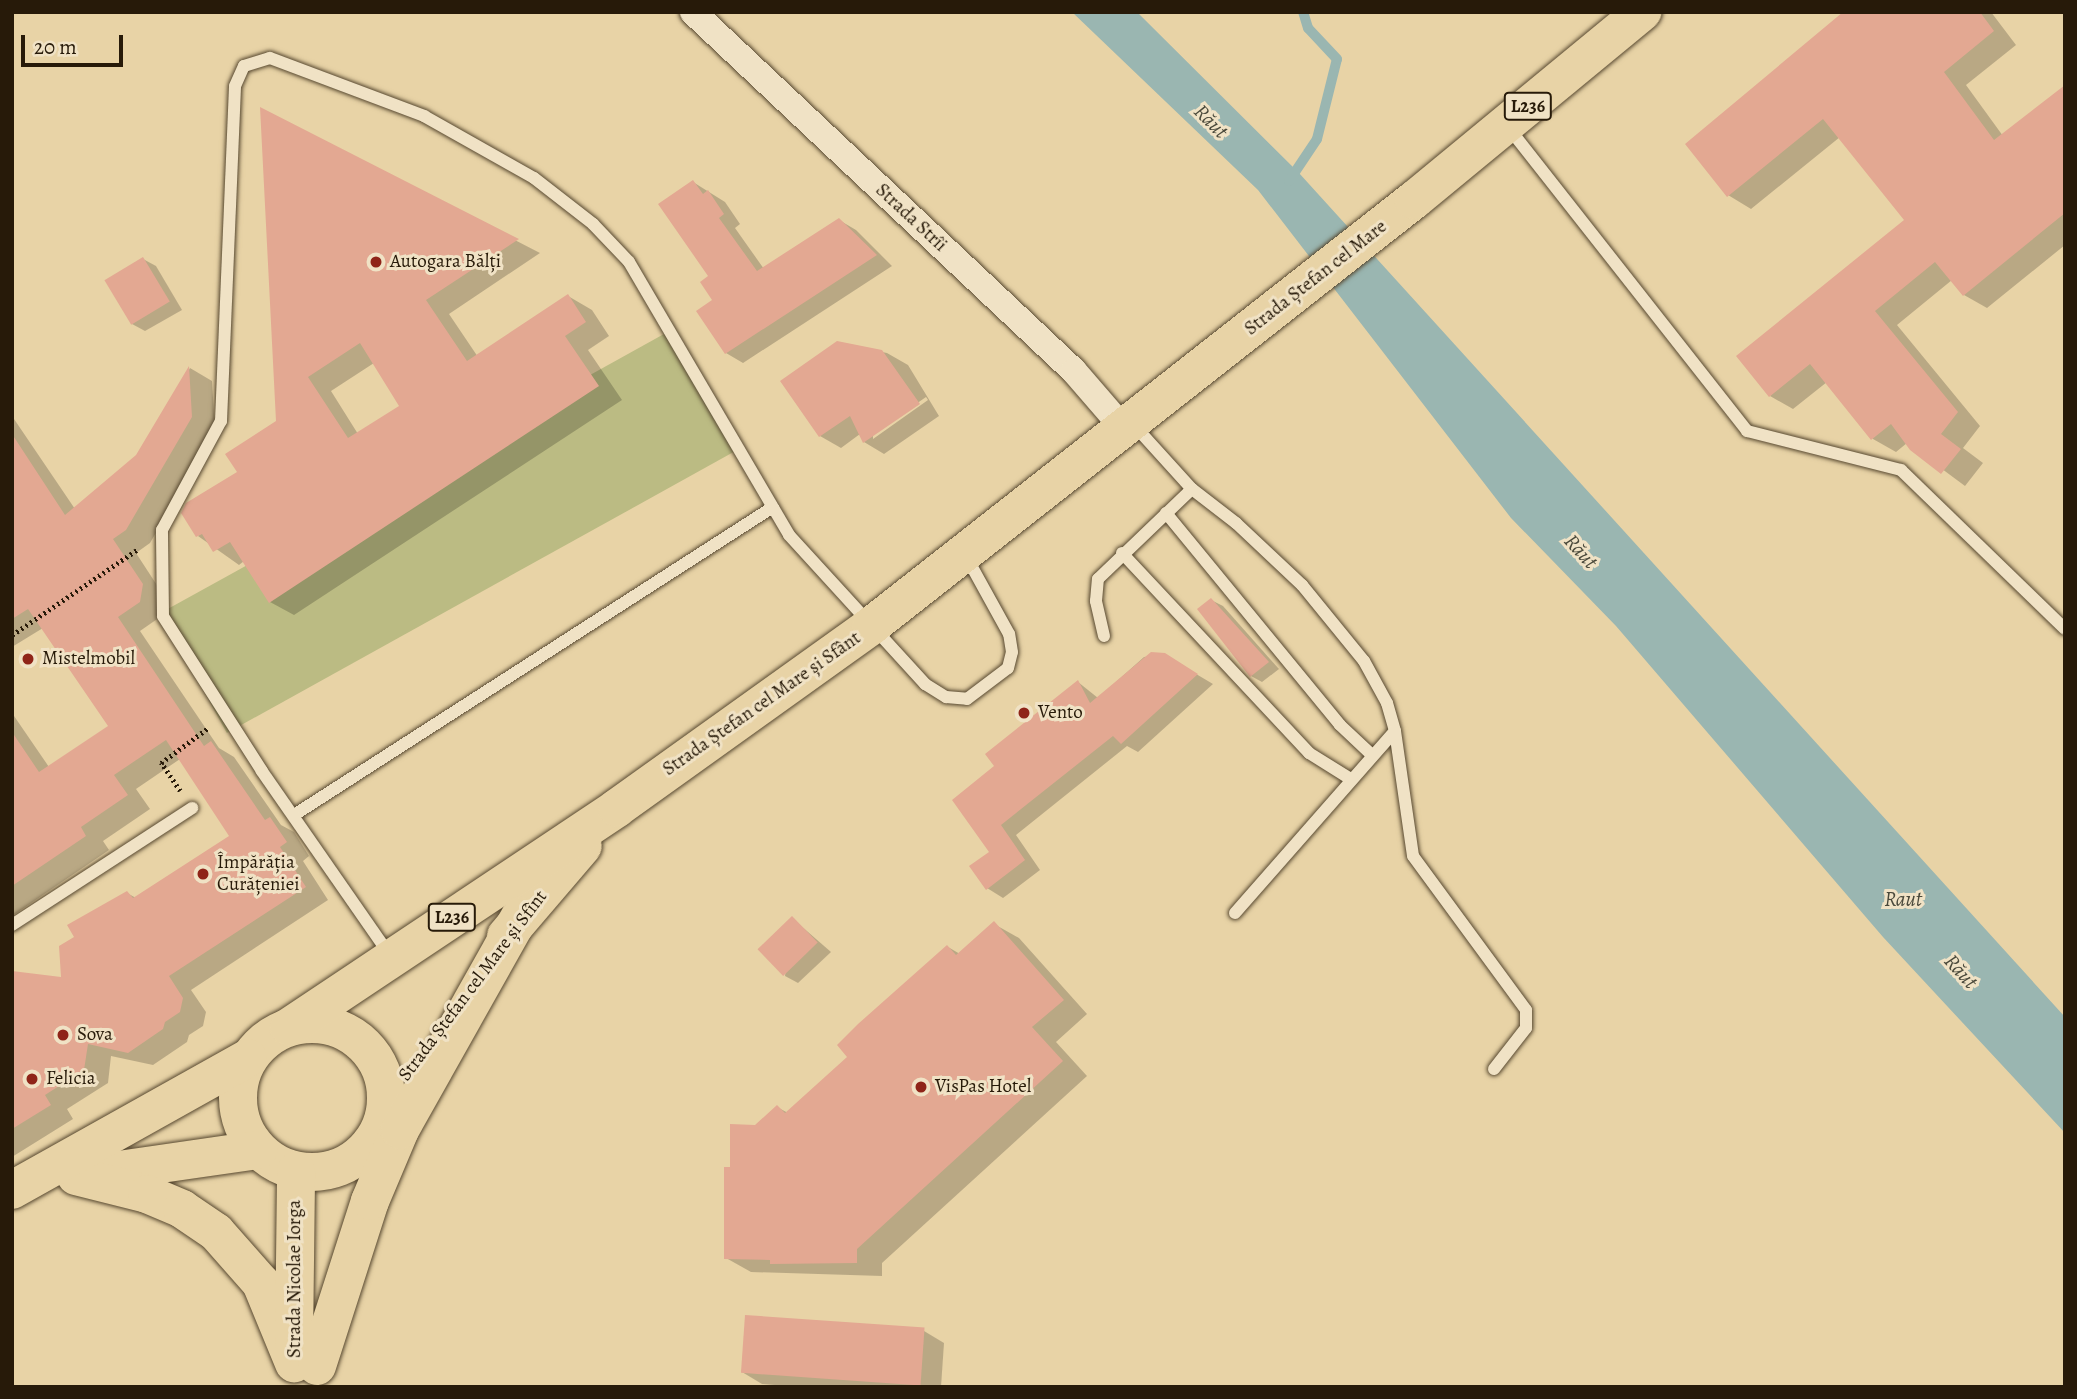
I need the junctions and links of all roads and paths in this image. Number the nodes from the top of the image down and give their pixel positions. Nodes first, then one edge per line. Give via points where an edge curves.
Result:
1 (693, 12) edge
2 (1642, 12) edge
3 (1506, 124) junction
4 (1217, 356) joint
5 (1128, 426) junction
6 (1192, 489) junction
7 (773, 507) junction
8 (1166, 513) junction
9 (162, 530) junction
10 (964, 554) junction
11 (1122, 554) junction
12 (872, 626) junction
13 (2065, 629) edge
14 (12, 635) edge
15 (1104, 636) dead end
16 (225, 715) junction
17 (1395, 731) junction
18 (1372, 755) junction
19 (1349, 778) junction
20 (192, 808) joint
21 (617, 808) junction
22 (294, 815) junction
23 (1235, 913) dead end
24 (520, 916) junction
25 (12, 925) edge
26 (391, 957) junction
27 (289, 1027) junction
28 (248, 1058) junction
29 (1494, 1069) dead end
30 (386, 1103) junction
31 (258, 1150) junction
32 (310, 1172) junction
33 (43, 1179) edge
34 (306, 1376) edge

1 - 5 street, Strada Strîi
2 - 3 main road, L236
3 - 4 main road, Strada Ștefan cel Mare / L236
3 - 13 lane via 1747,430 1900,470
4 - 5 main road, Strada Ștefan cel Mare și Sfânt
5 - 6 lane
5 - 10 main road, Strada Ștefan cel Mare și Sfânt
6 - 8 lane
6 - 17 lane via 1302,585 1364,661 1387,703
7 - 9 lane via 629,262 593,224 534,178 424,116 270,58 244,66 235,86 221,421
7 - 12 lane via 789,536
7 - 22 lane
8 - 11 lane
8 - 18 lane via 1340,725
9 - 14 path
9 - 16 lane via 163,616
10 - 12 main road, Strada Ștefan cel Mare și Sfânt
10 - 12 lane via 1009,634 1012,652 1008,668 967,699 946,697 925,684
11 - 15 lane via 1098,579 1096,601
11 - 19 lane via 1309,753
12 - 21 main road, Strada Ștefan cel Mare și Sfânt
16 - 20 path via 161,763
16 - 22 lane
17 - 18 lane
17 - 29 lane via 1413,856 1526,1010 1526,1028
18 - 19 lane
19 - 23 lane via 1313,828
20 - 25 lane
21 - 24 main road, Strada Ștefan cel Mare și Sfînt / L236
21 - 26 main road, Strada Ștefan cel Mare și Sfânt / L236
22 - 26 lane
24 - 30 main road, Strada Ștefan cel Mare și Sfînt / L236
24 - 34 main road via 400,1130 369,1201
26 - 27 main road, Strada Ștefan cel Mare și Sfânt / L236
27 - 28 main road, L236 via 265,1039
27 - 30 main road, L236 via 312,1023 357,1039 374,1057
28 - 31 main road, L236 via 237,1089 241,1122
28 - 33 main road
30 - 32 main road, L236 via 368,1147 349,1162
31 - 32 main road
31 - 33 main road
32 - 34 main road, Strada Nicolae Iorga
33 - 34 main road via 148,1194 216,1232 261,1283

